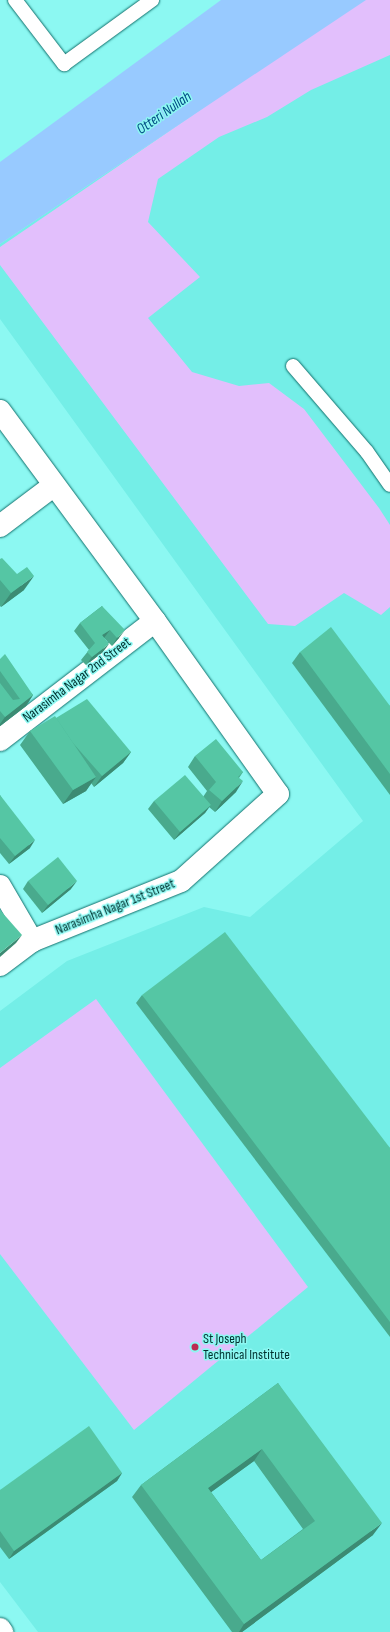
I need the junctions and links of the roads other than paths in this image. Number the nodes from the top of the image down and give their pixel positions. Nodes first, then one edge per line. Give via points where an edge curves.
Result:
1 (15, 0) edge
2 (152, 0) edge
3 (293, 366) dead end
4 (0, 411) edge
5 (54, 486) junction
6 (390, 486) edge
7 (0, 526) edge
8 (155, 621) junction
9 (0, 740) edge
10 (0, 886) edge
11 (32, 941) junction
12 (0, 965) edge
13 (0, 1629) edge
14 (2, 1632) edge

1 - 2 lane via 64,64
3 - 6 lane via 367,452
4 - 5 street
5 - 7 street
5 - 8 street
8 - 9 street, Narasimha Nagar 2nd Street
8 - 11 street, Narasimha Nagar 1st Street via 278,794 181,881
10 - 11 street
11 - 12 street, Narasimha Nagar 1st Street
13 - 14 street

